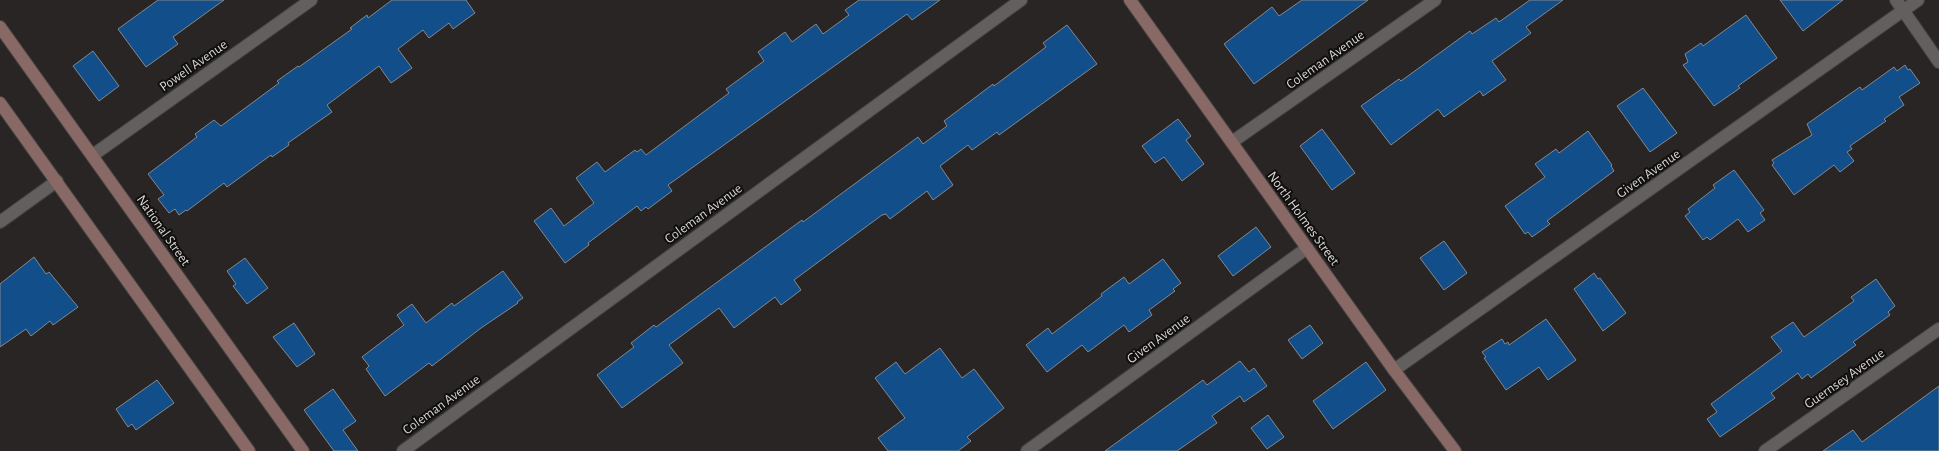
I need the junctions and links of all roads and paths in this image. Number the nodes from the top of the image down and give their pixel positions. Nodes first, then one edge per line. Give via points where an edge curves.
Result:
1 (311, 0) edge
2 (1021, 0) edge
3 (1130, 0) edge
4 (1435, 0) edge
5 (1896, 0) edge
6 (1918, 0) edge
7 (1903, 11) junction
8 (0, 27) edge
9 (1939, 62) edge
10 (0, 103) edge
11 (1232, 142) junction
12 (93, 155) junction
13 (57, 181) junction
14 (0, 222) edge
15 (1307, 248) junction
16 (1939, 329) edge
17 (1394, 370) junction
18 (249, 451) edge
19 (303, 451) edge
20 (403, 451) edge
21 (1027, 451) edge
22 (1456, 451) edge
23 (1765, 451) edge

1 - 12 street, Powell Avenue
2 - 20 street, Coleman Avenue
3 - 11 main road, North Holmes Street
4 - 11 street, Coleman Avenue
5 - 7 street
6 - 7 street, Given Avenue
7 - 9 street
7 - 17 street, Given Avenue
8 - 12 main road, National Street
10 - 13 main road
11 - 15 main road, North Holmes Street
12 - 19 main road, National Street
13 - 14 street
13 - 18 main road
15 - 17 main road, North Holmes Street
15 - 21 street, Given Avenue
16 - 23 street, Guernsey Avenue
17 - 22 main road, North Holmes Street

